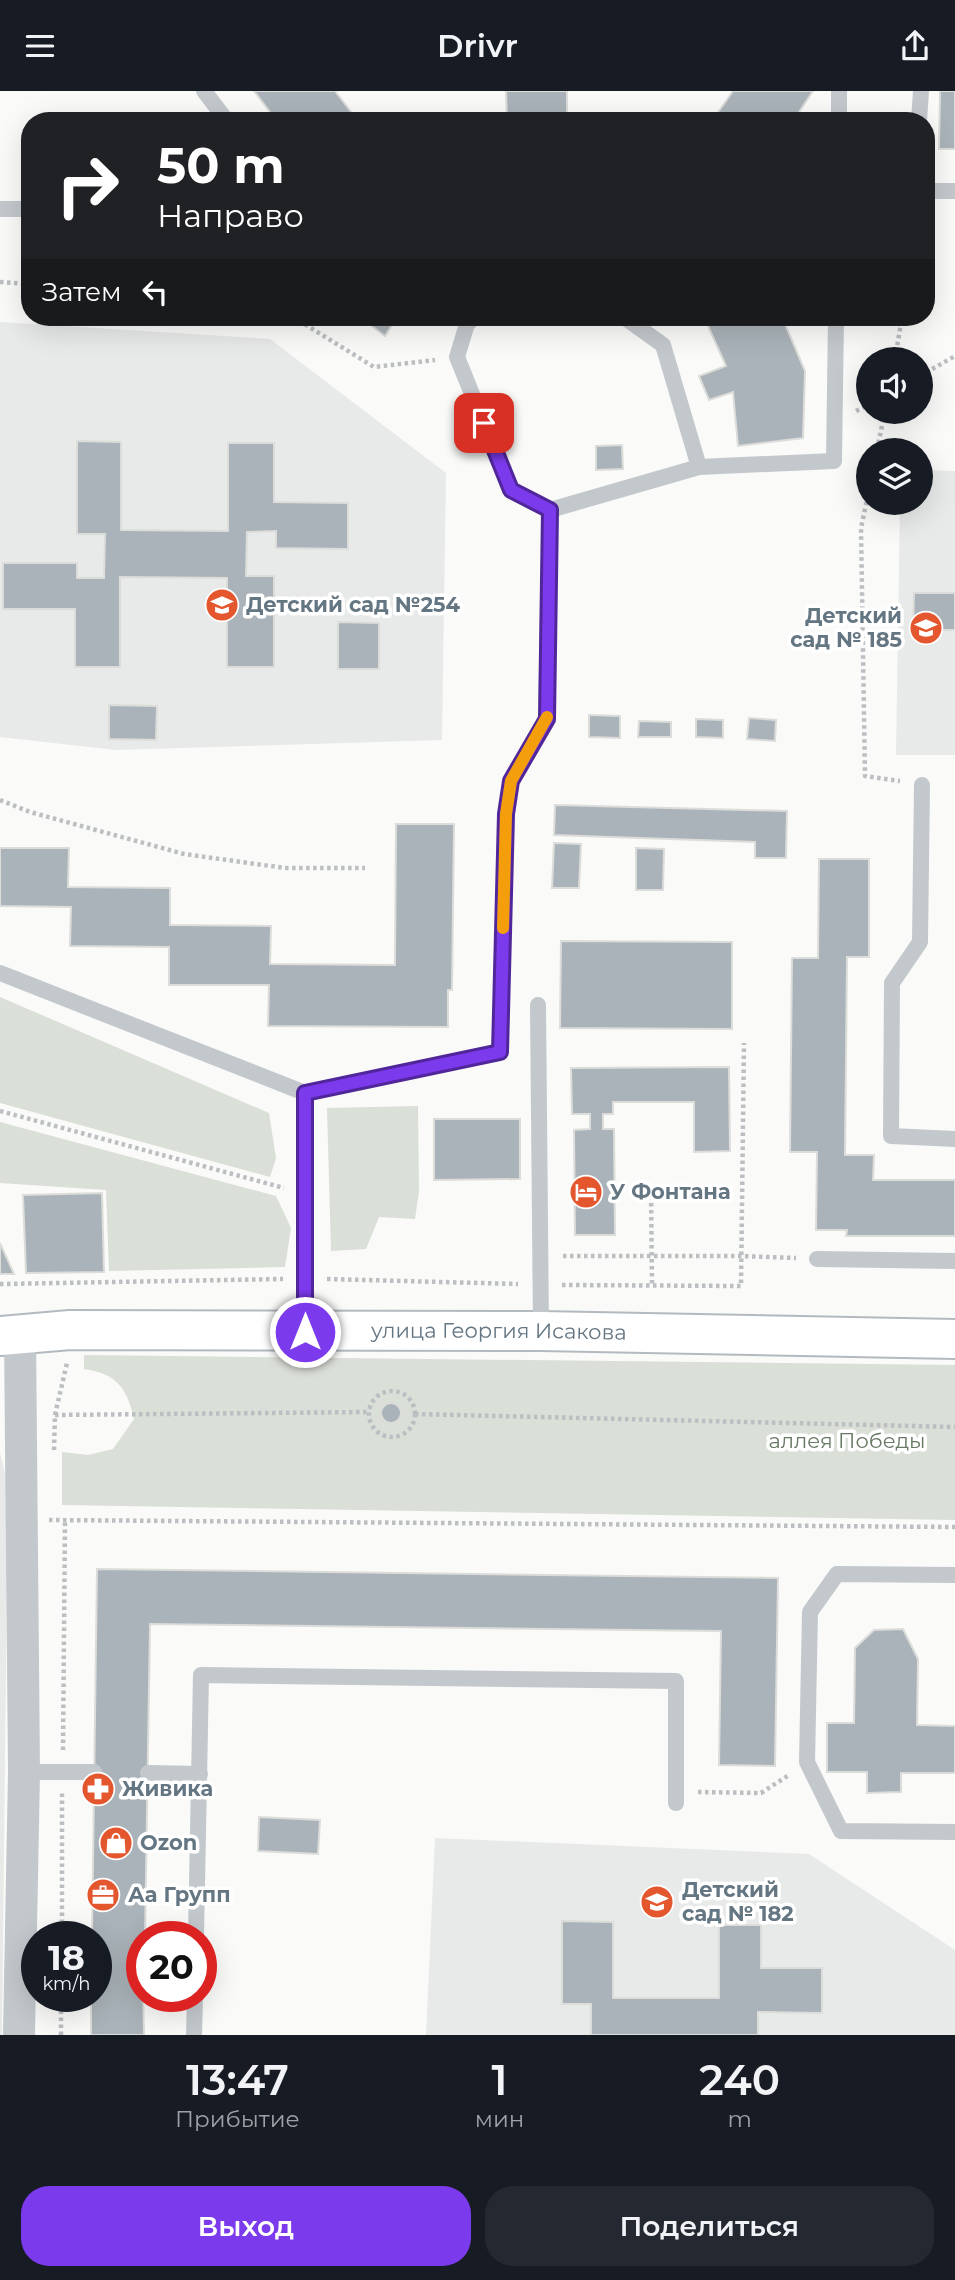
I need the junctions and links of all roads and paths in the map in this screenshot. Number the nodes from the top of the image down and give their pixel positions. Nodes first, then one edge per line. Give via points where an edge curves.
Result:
1 (204, 91) edge
2 (839, 91) edge
3 (921, 91) edge
4 (220, 112) edge
5 (839, 112) edge
6 (920, 112) edge
7 (935, 191) edge
8 (955, 191) edge
9 (0, 209) edge
10 (21, 209) edge
11 (0, 282) edge
12 (21, 283) edge
13 (308, 326) edge
14 (466, 326) edge
15 (637, 326) edge
16 (836, 326) edge
17 (900, 326) edge
18 (897, 347) edge
19 (955, 356) edge
20 (457, 357) junction
21 (933, 369) edge
22 (699, 467) junction
23 (550, 510) junction
24 (864, 515) edge
25 (922, 785) joint
26 (0, 800) edge
27 (365, 867) dead end
28 (0, 973) edge
29 (538, 1005) dead end
30 (744, 1043) dead end
31 (305, 1093) junction
32 (0, 1111) edge
33 (955, 1139) edge
34 (651, 1189) dead end
35 (305, 1194) junction
36 (652, 1255) junction
37 (741, 1255) junction
38 (541, 1256) junction
39 (817, 1259) joint
40 (955, 1261) edge
41 (305, 1278) junction
42 (0, 1284) edge
43 (542, 1285) junction
44 (652, 1286) junction
45 (541, 1331) junction
46 (305, 1332) junction
47 (10, 1335) edge
48 (955, 1339) edge
49 (67, 1361) dead end
50 (369, 1412) junction
51 (415, 1414) junction
52 (55, 1415) junction
53 (955, 1427) edge
54 (54, 1454) dead end
55 (53, 1507) dead end
56 (37, 1519) junction
57 (65, 1519) junction
58 (955, 1527) edge
59 (955, 1575) edge
60 (807, 1762) junction
61 (24, 1772) junction
62 (63, 1772) junction
63 (94, 1772) dead end
64 (148, 1773) dead end
65 (200, 1774) junction
66 (676, 1797) joint
67 (955, 1832) edge
68 (62, 1921) edge
69 (196, 1921) edge
70 (10, 1973) edge
71 (61, 2012) edge
72 (195, 2012) edge
73 (19, 2035) edge
74 (61, 2035) edge
75 (194, 2035) edge

1 - 4 lane
2 - 5 lane
3 - 6 lane
7 - 8 lane
9 - 10 lane
11 - 12 path
13 - 20 path via 374,367
14 - 20 lane
15 - 22 lane via 663,345
16 - 22 lane via 834,461
17 - 18 path
19 - 21 path
20 - 23 lane via 511,490
22 - 23 lane
23 - 31 lane via 547,719 511,781 506,814 500,1052
24 - 25 path via 865,776
25 - 33 lane via 920,941 892,983 891,1136
26 - 27 path via 184,854 285,868
28 - 31 lane
29 - 38 lane
30 - 37 path
31 - 35 lane
32 - 35 path
34 - 36 path
35 - 41 lane
36 - 37 path
36 - 38 path
36 - 44 path
37 - 39 path
37 - 44 path via 741,1286
38 - 43 lane
39 - 40 lane
41 - 42 path
41 - 43 path
41 - 46 lane
43 - 44 path
43 - 45 lane
45 - 46 street, улица Георгия Исакова
45 - 48 street, улица Георгия Исакова
46 - 47 street, улица Георгия Исакова via 70,1330
47 - 56 street
49 - 52 path
50 - 51 path via 376,1398 390,1391 405,1394
50 - 51 path via 373,1426 391,1437 410,1428
50 - 52 path
51 - 53 path
52 - 54 path
55 - 56 path
56 - 57 path
56 - 61 street
57 - 58 path
57 - 62 path
59 - 60 lane via 837,1574 810,1612
60 - 66 path via 761,1793
60 - 67 lane via 841,1831
61 - 62 lane
61 - 70 street
62 - 63 lane
62 - 68 path
64 - 65 lane
65 - 66 lane via 201,1675 676,1681
65 - 69 lane
70 - 73 street
71 - 74 path
72 - 75 lane

